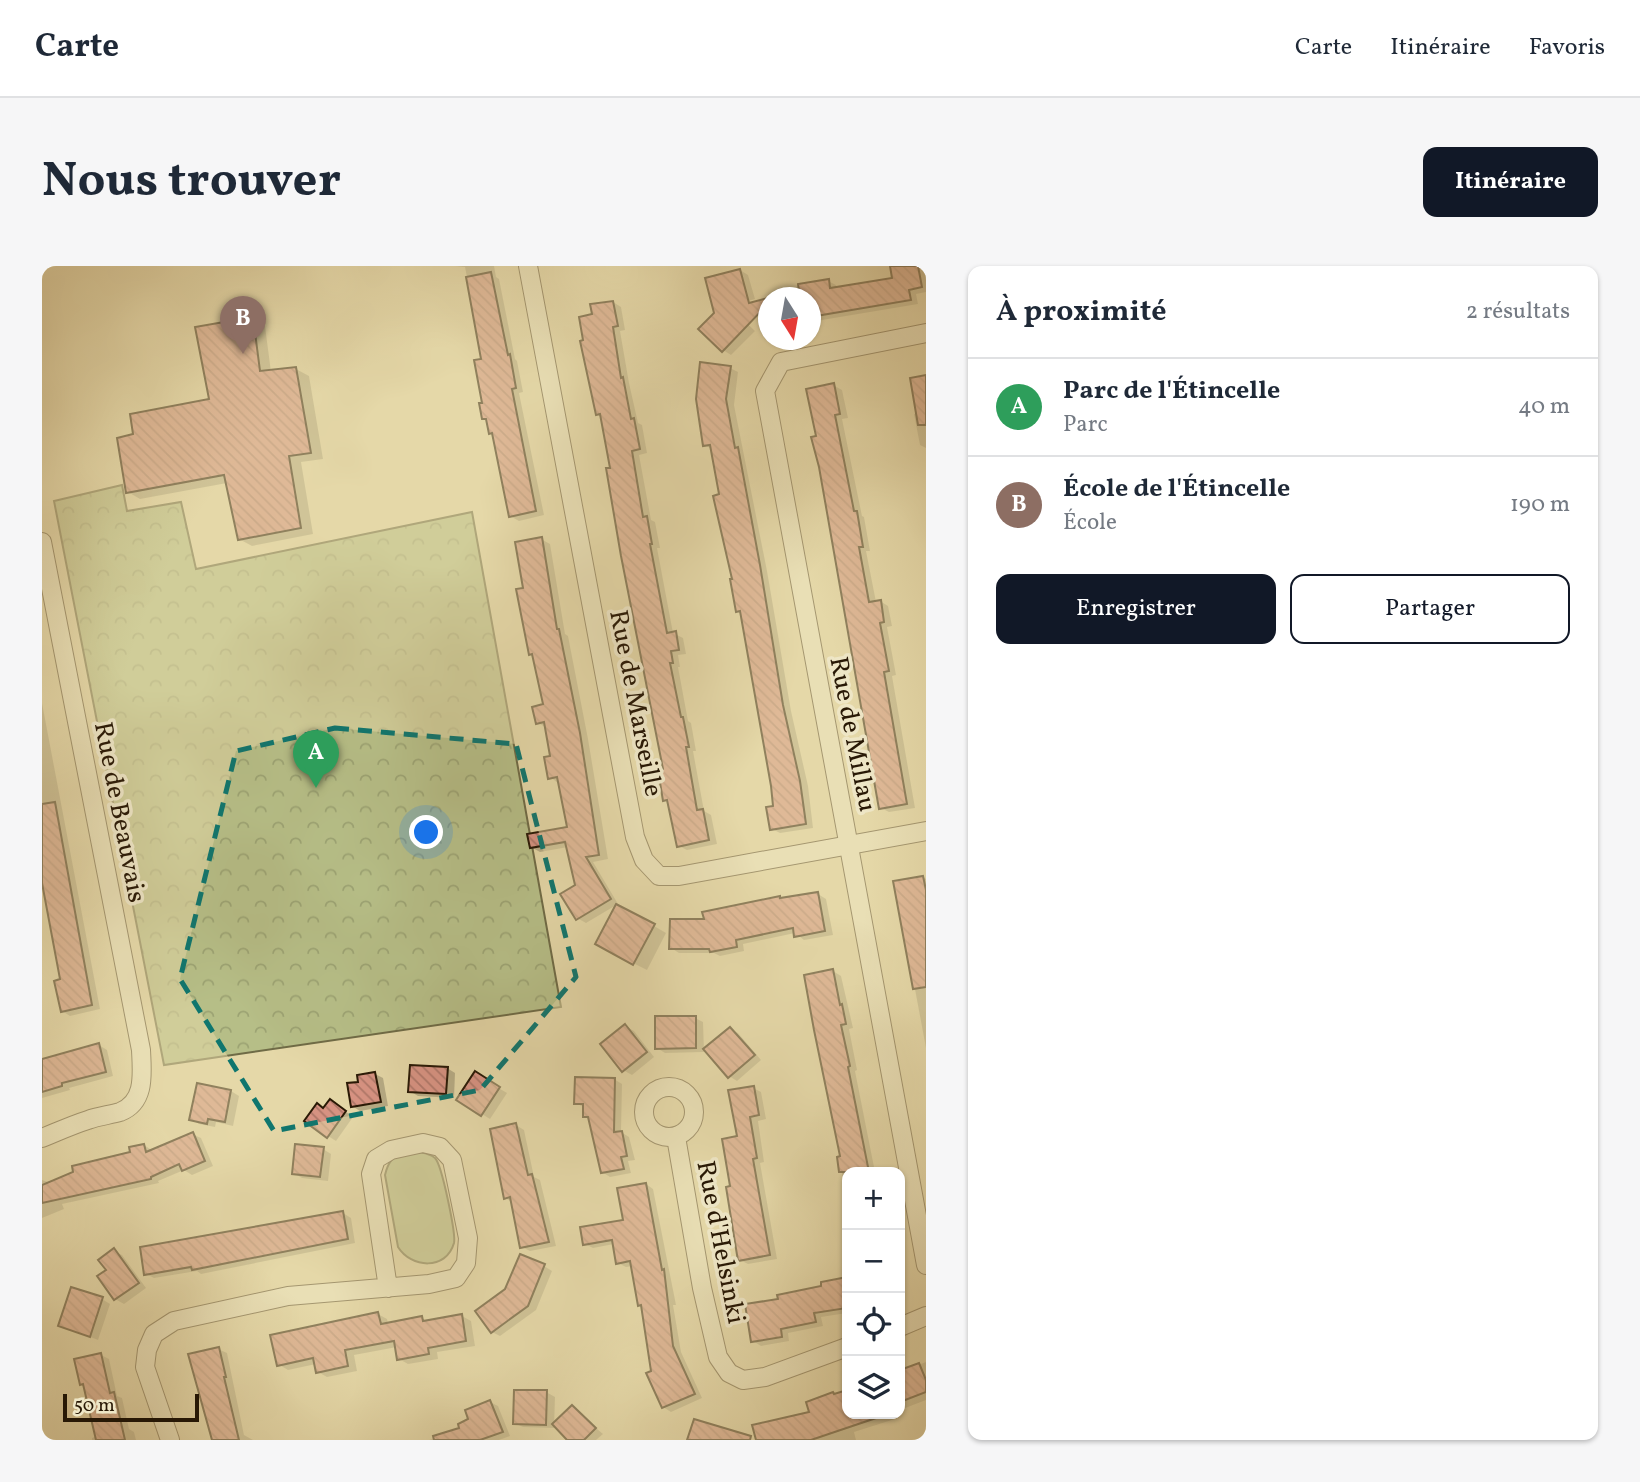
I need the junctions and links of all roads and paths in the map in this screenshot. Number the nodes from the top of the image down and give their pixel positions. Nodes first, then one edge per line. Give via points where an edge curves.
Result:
1 (528, 266) edge
2 (926, 332) edge
3 (42, 542) edge
4 (926, 831) edge
5 (849, 846) junction
6 (676, 1137) dead end
7 (42, 1138) edge
8 (926, 1265) edge
9 (388, 1288) junction
10 (926, 1316) edge
11 (905, 1324) edge
12 (842, 1349) edge
13 (170, 1440) edge

1 - 5 street, Rue de Marseille via 635,837 644,860 659,876 678,876
2 - 5 street, Rue de Millau via 781,362 765,391
3 - 7 street, Rue de Beauvais via 141,1050 140,1093 132,1106
4 - 5 street, Rue de Marseille
5 - 8 street, Rue de Millau
6 - 12 street, Rue d'Helsinki via 702,1288 718,1357 729,1373 743,1380 765,1377
9 - 9 street via 371,1174 376,1159 391,1150 423,1143 440,1147 452,1160 468,1238 466,1263 456,1278
9 - 13 street via 288,1296 174,1321 154,1334 145,1367
10 - 11 street

